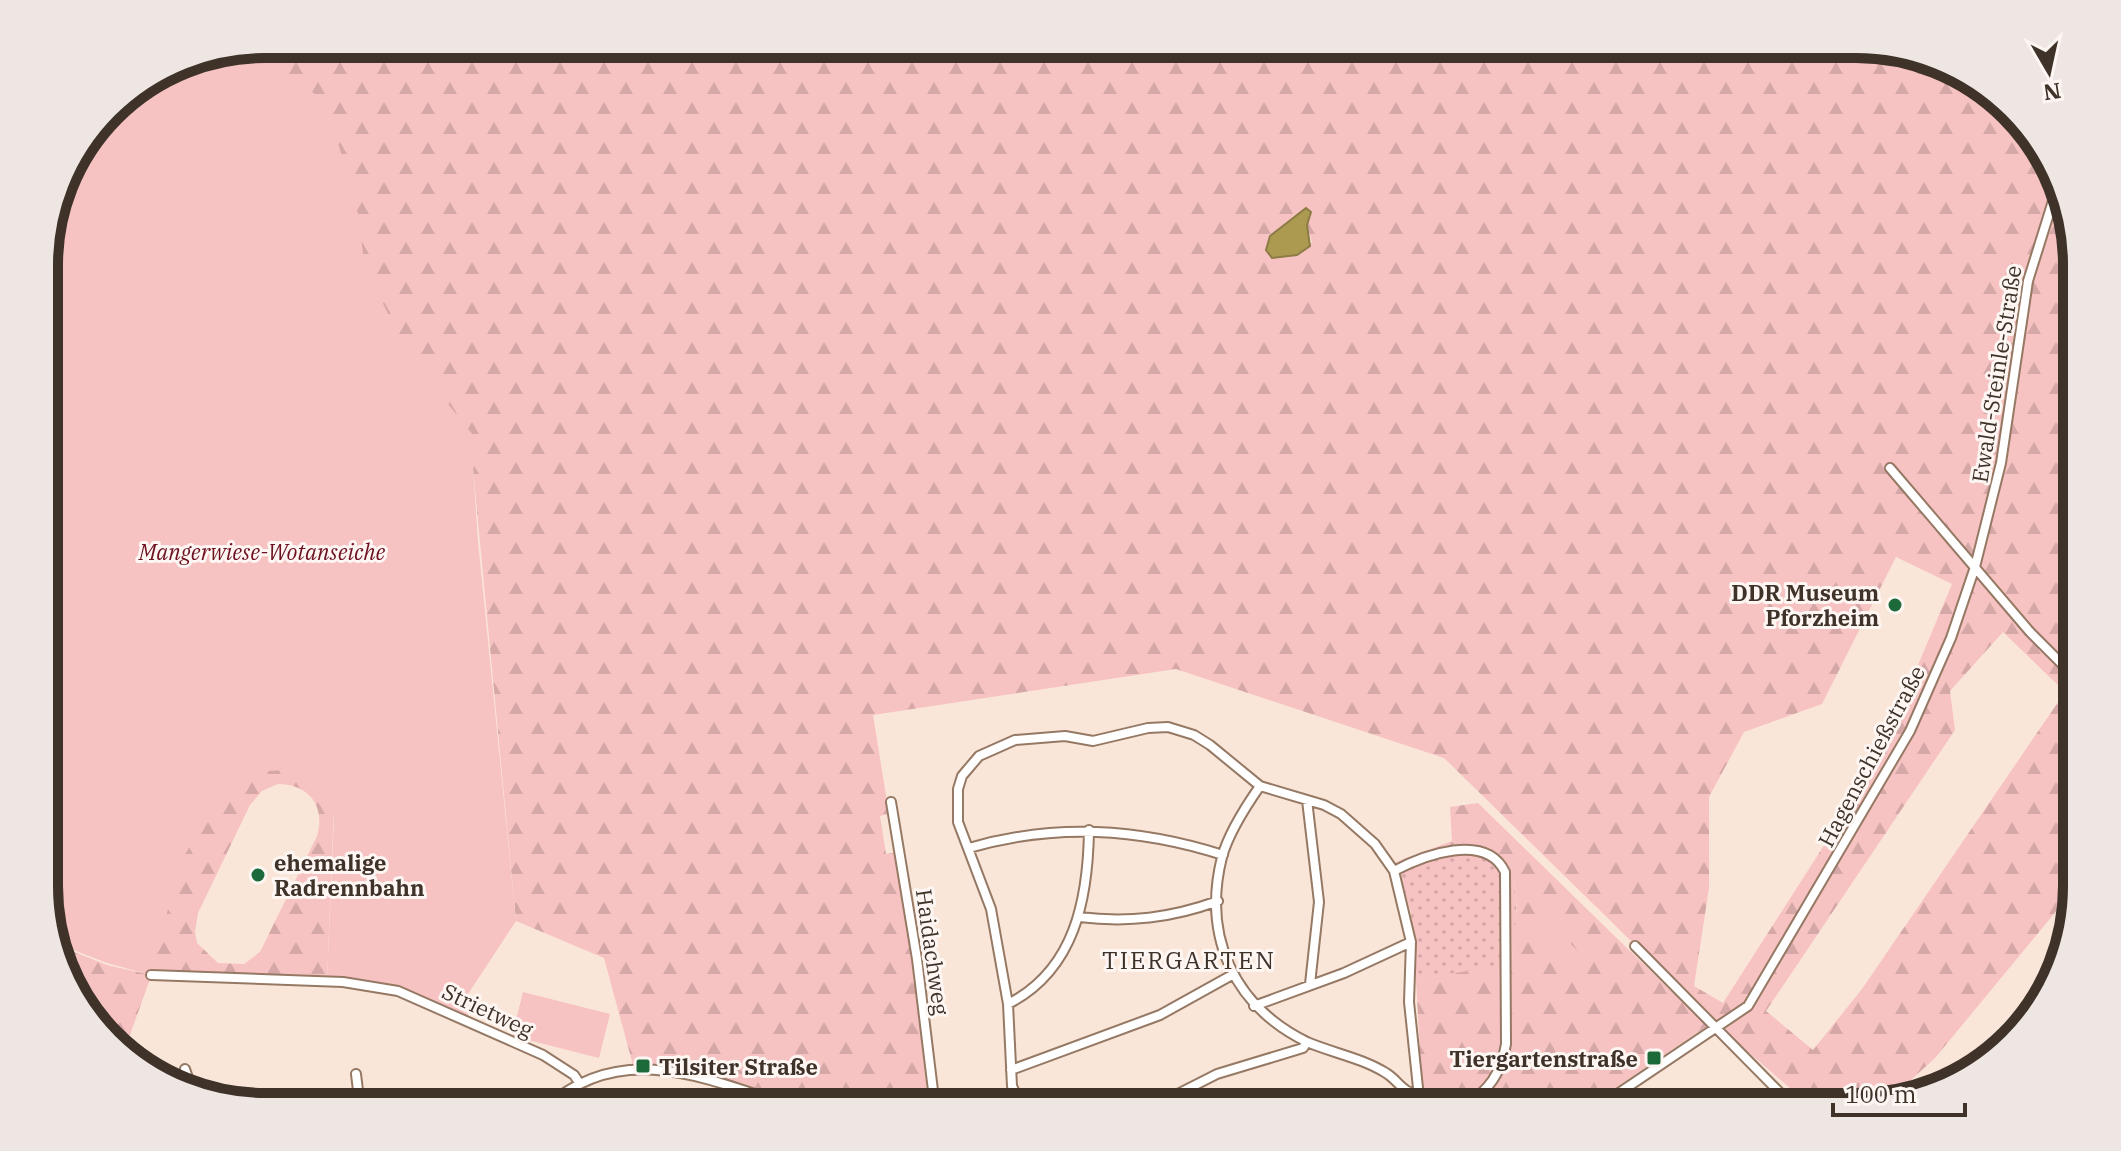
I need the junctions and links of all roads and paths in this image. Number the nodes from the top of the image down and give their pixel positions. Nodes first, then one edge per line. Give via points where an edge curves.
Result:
1 (2053, 202) edge
2 (1890, 468) dead end
3 (1975, 567) junction
4 (2063, 665) edge
5 (1260, 786) junction
6 (1307, 800) junction
7 (891, 802) dead end
8 (1089, 830) junction
9 (969, 848) junction
10 (1223, 855) junction
11 (1394, 871) junction
12 (1218, 901) junction
13 (1079, 917) junction
14 (1411, 942) junction
15 (1635, 946) dead end
16 (151, 975) dead end
17 (1232, 975) junction
18 (1310, 984) junction
19 (1008, 1004) junction
20 (1254, 1006) junction
21 (1715, 1029) junction
22 (1307, 1042) junction
23 (185, 1069) dead end
24 (1011, 1070) junction
25 (356, 1074) dead end
26 (188, 1078) edge
27 (580, 1084) junction
28 (737, 1089) junction
29 (358, 1093) edge
30 (567, 1093) edge
31 (735, 1093) edge
32 (749, 1093) edge
33 (933, 1093) edge
34 (1015, 1093) edge
35 (1180, 1093) edge
36 (1418, 1093) joint
37 (1480, 1093) edge
38 (1619, 1093) edge
39 (1780, 1093) edge

1 - 3 street, Ewald-Steinle-Straße via 2028,281 2001,463
2 - 3 street
3 - 4 street
3 - 21 street, Hagenschießstraße via 1910,731 1770,973 1748,1006
5 - 6 street
5 - 9 street via 1210,745 1177,728 1148,728 1093,741 1065,736 1015,740 979,756 962,776 957,809
5 - 10 street
6 - 11 street via 1363,830
6 - 18 street via 1319,902
7 - 33 street, Haidachweg
8 - 9 street via 1040,832
8 - 10 street via 1158,838
8 - 13 street via 1088,884
9 - 19 street via 991,909
10 - 12 street
11 - 14 street
11 - 37 street via 1431,856 1477,850 1491,854 1505,872 1506,1044 1503,1064
12 - 13 street via 1150,919
12 - 17 street via 1221,943
13 - 19 street via 1042,983
14 - 18 street
14 - 36 street via 1409,1002
15 - 21 street
16 - 27 street, Strietweg via 343,982 398,991 543,1055
17 - 20 street
17 - 24 street via 1160,1015
18 - 20 street
19 - 24 street
20 - 22 street
21 - 38 street, Hagenschießstraße
21 - 39 street
22 - 35 street via 1303,1048 1217,1074
22 - 36 street via 1369,1064 1406,1092
23 - 26 street
24 - 34 street
25 - 29 street
27 - 28 street via 649,1068 675,1070
27 - 30 street
28 - 31 street
28 - 32 street

